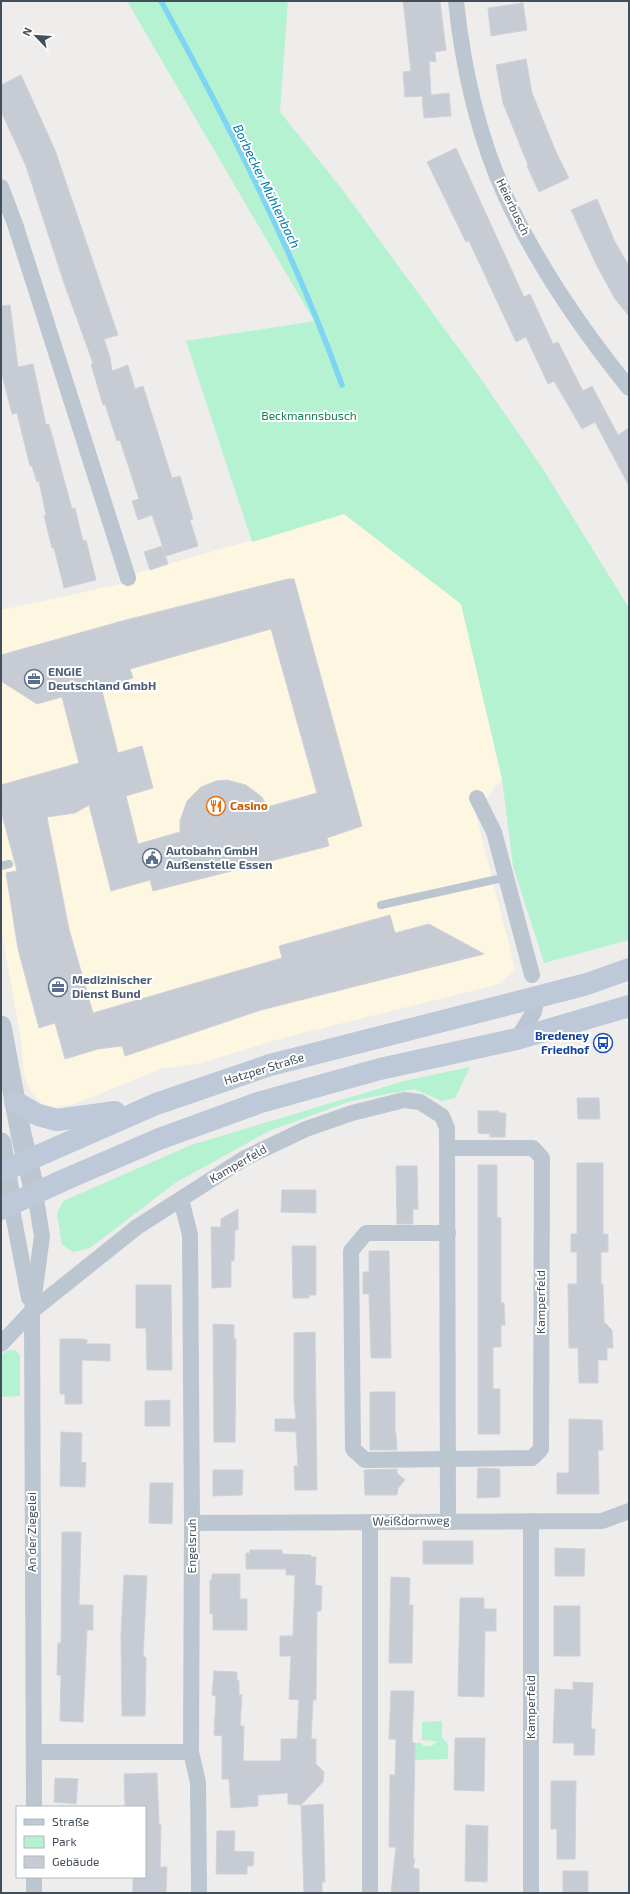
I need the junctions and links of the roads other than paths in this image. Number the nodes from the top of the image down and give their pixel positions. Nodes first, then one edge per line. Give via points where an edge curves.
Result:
1 (456, 1) edge
2 (1, 187) edge
3 (629, 388) edge
4 (128, 578) dead end
5 (478, 798) dead end
6 (507, 877) junction
7 (381, 905) dead end
8 (629, 969) edge
9 (534, 986) junction
10 (629, 1006) edge
11 (1, 1026) edge
12 (517, 1039) junction
13 (14, 1102) junction
14 (156, 1104) junction
15 (1, 1143) edge
16 (448, 1148) junction
17 (28, 1159) junction
18 (4, 1171) edge
19 (35, 1193) junction
20 (181, 1199) junction
21 (6, 1207) edge
22 (448, 1233) junction
23 (32, 1311) junction
24 (1, 1344) edge
25 (448, 1458) junction
26 (629, 1511) edge
27 (448, 1520) junction
28 (531, 1521) junction
29 (370, 1522) junction
30 (192, 1523) junction
31 (34, 1752) junction
32 (191, 1752) junction
33 (34, 1806) edge
34 (34, 1878) edge
35 (34, 1893) edge
36 (199, 1893) edge
37 (370, 1893) edge
38 (531, 1893) edge

1 - 3 street, Heierbusch via 466,69 477,116 506,196 567,305 600,353
2 - 4 street
5 - 6 street via 494,832
6 - 7 lane
6 - 9 street
8 - 9 main road, Hatzper Straße via 587,984
9 - 12 street via 534,1012
9 - 14 main road, Hatzper Straße via 273,1064
10 - 12 main road
11 - 13 street
12 - 19 main road via 380,1069 261,1102 159,1139
13 - 14 main road via 38,1116 57,1120 90,1117
13 - 17 street
14 - 17 main road, Hatzper Straße
15 - 18 street, An der Ziegelei
16 - 20 street, Kamperfeld via 447,1128 442,1116 420,1102 404,1100 352,1113 306,1129 245,1158
16 - 22 street, Kamperfeld
16 - 25 street, Kamperfeld via 533,1148 542,1158 541,1449 532,1458
17 - 18 main road, Hatzper Straße
17 - 19 street
18 - 21 street, An der Ziegelei
19 - 21 main road
19 - 23 street, An der Ziegelei via 42,1236
20 - 23 street, Kamperfeld via 137,1227
20 - 30 street, Engelsruh via 190,1235
21 - 23 street, An der Ziegelei
22 - 25 street, Kamperfeld
22 - 25 street, Kamperfeld via 366,1233 351,1251 351,1259 353,1449 365,1460
23 - 24 street, Kamperfeld
23 - 31 street, An der Ziegelei
25 - 27 street, Kamperfeld
26 - 28 street, Weißdornweg via 602,1521
27 - 28 street, Weißdornweg
27 - 29 street, Weißdornweg
28 - 38 street, Kamperfeld
29 - 30 street, Weißdornweg
29 - 37 street
30 - 32 street, Engelsruh
31 - 32 street
31 - 33 street, An der Ziegelei
32 - 36 street, Engelsruh via 198,1782
34 - 35 street

